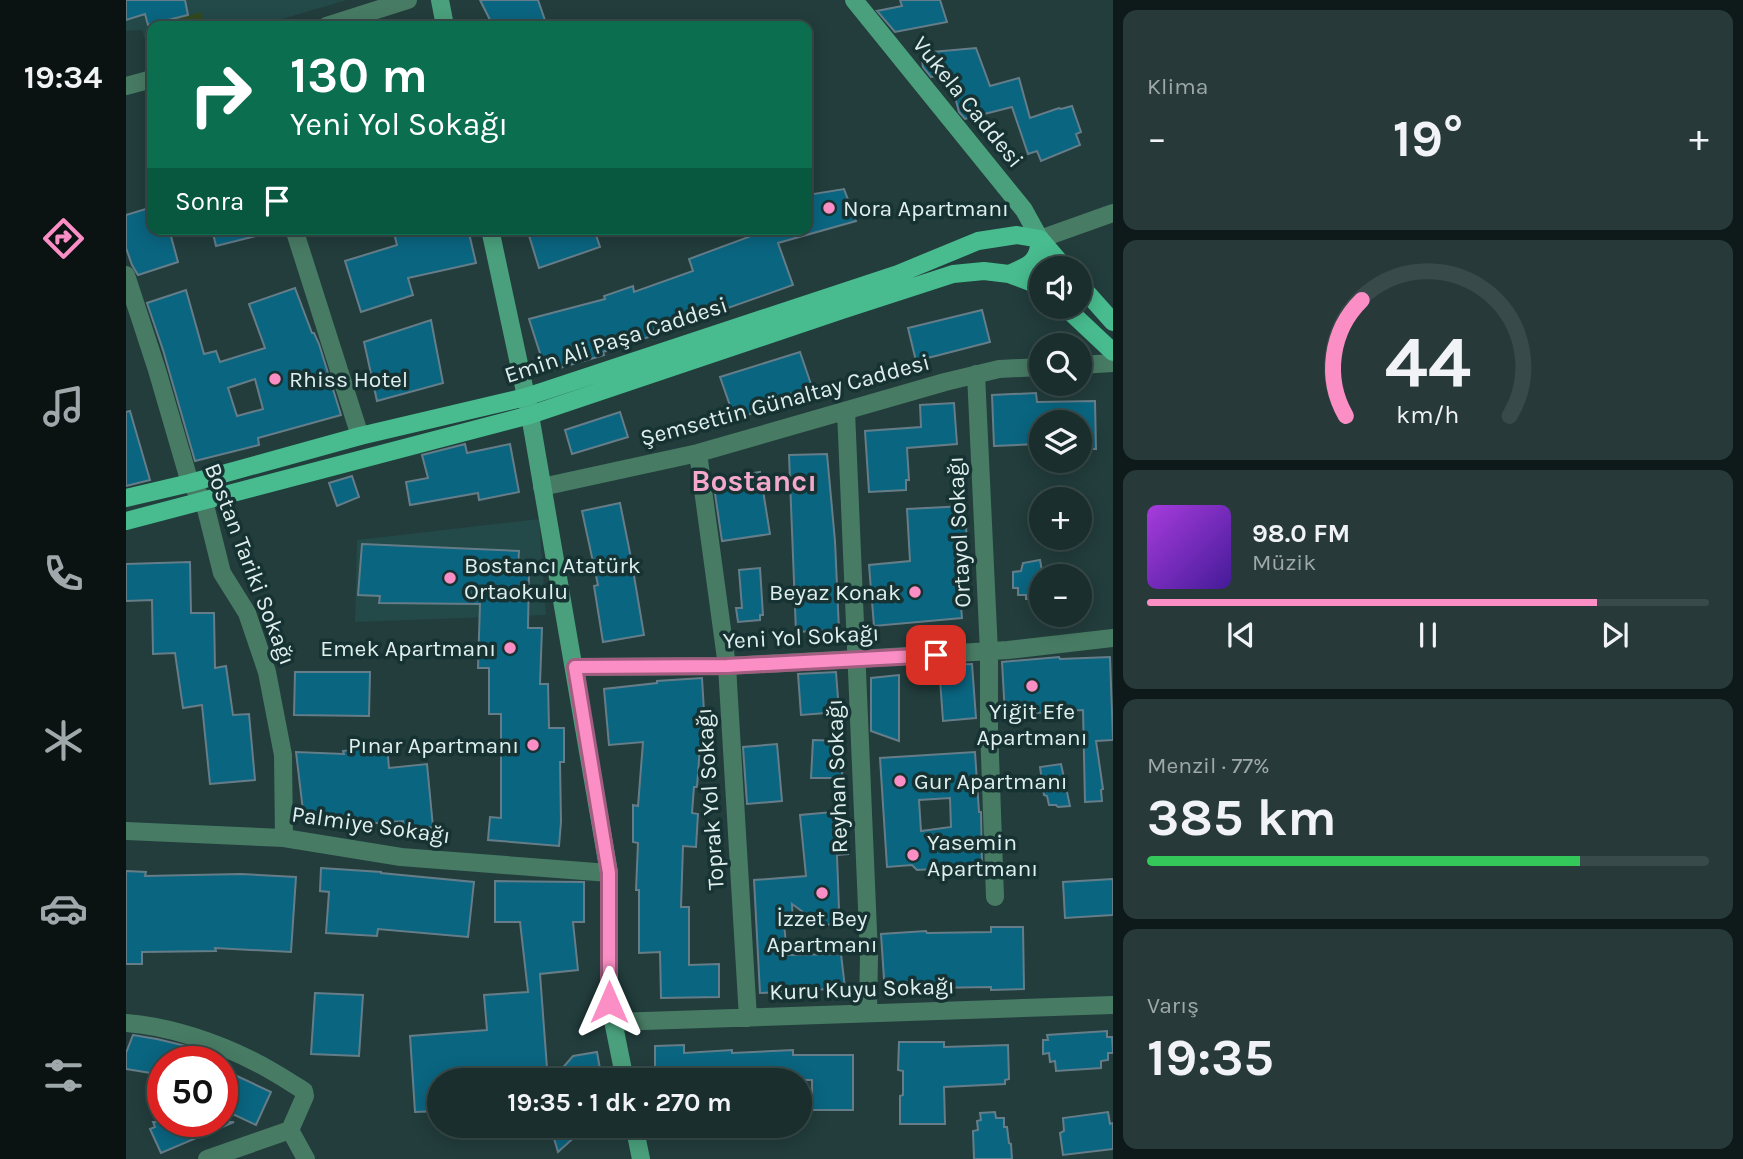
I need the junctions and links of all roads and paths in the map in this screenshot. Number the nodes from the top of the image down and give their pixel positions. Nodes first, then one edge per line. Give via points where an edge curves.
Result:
1 (408, 0) edge
2 (440, 0) edge
3 (854, 0) edge
4 (342, 21) edge
5 (444, 21) edge
6 (147, 80) edge
7 (126, 86) edge
8 (1113, 213) edge
9 (296, 235) edge
10 (491, 235) edge
11 (1040, 239) junction
12 (1055, 256) edge
13 (1009, 274) junction
14 (126, 275) edge
15 (1029, 282) edge
16 (1092, 298) edge
17 (1079, 319) edge
18 (1113, 322) edge
19 (1113, 352) edge
20 (1113, 363) edge
21 (1092, 364) edge
22 (1029, 368) edge
23 (976, 374) junction
24 (526, 397) junction
25 (846, 411) junction
26 (530, 415) junction
27 (360, 436) junction
28 (698, 453) junction
29 (190, 483) junction
30 (542, 487) junction
31 (126, 498) edge
32 (204, 500) junction
33 (126, 521) edge
34 (1113, 638) edge
35 (989, 652) junction
36 (857, 659) junction
37 (727, 666) junction
38 (575, 667) junction
39 (126, 831) edge
40 (284, 838) junction
41 (609, 873) junction
42 (995, 897) dead end
43 (1113, 1005) edge
44 (868, 1013) junction
45 (748, 1018) junction
46 (614, 1022) junction
47 (126, 1023) edge
48 (623, 1068) edge
49 (290, 1130) junction
50 (637, 1138) edge
51 (207, 1159) edge
52 (306, 1159) edge
53 (641, 1159) edge

1 - 4 street
2 - 5 main road
3 - 11 main road, Vukela Caddesi via 1024,210
6 - 7 street
8 - 11 street, Emin Ali Paşa Caddesi
9 - 27 street
10 - 24 main road
11 - 12 main road
11 - 13 main road via 1039,253 1032,262
11 - 24 main road, Emin Ali Paşa Caddesi via 1017,235 978,241 898,274
13 - 15 main road
13 - 26 main road, Emin Ali Paşa Caddesi via 953,274
14 - 29 street, Bostan Tariki Sokağı
16 - 18 main road
17 - 19 main road
20 - 21 street
22 - 23 street, Şemsettin Günaltay Caddesi
23 - 25 street, Şemsettin Günaltay Caddesi
23 - 35 street, Ortayol Sokağı
24 - 26 main road
24 - 27 main road, Emin Ali Paşa Caddesi
25 - 28 street, Şemsettin Günaltay Caddesi
25 - 36 street, Reyhan Sokağı
26 - 30 main road
26 - 32 main road, Emin Ali Paşa Caddesi
27 - 29 main road, Emin Ali Paşa Caddesi
28 - 30 street, Şemsettin Günaltay Caddesi
28 - 37 street, Toprak Yol Sokağı
29 - 31 main road, Emin Ali Paşa Caddesi
29 - 32 street, Bostan Tariki Sokağı
30 - 38 main road
32 - 33 main road, Emin Ali Paşa Caddesi
32 - 40 street, Bostan Tariki Sokağı via 222,573 247,613 267,671 283,755
34 - 35 street, Yeni Yol Sokağı
35 - 36 street, Yeni Yol Sokağı
35 - 42 street, Ortayol Sokağı
36 - 37 street, Yeni Yol Sokağı
36 - 44 street, Reyhan Sokağı
37 - 38 street, Yeni Yol Sokağı
37 - 45 street, Toprak Yol Sokağı
38 - 41 main road
39 - 40 street, Palmiye Sokağı
40 - 41 street, Palmiye Sokağı via 401,857
41 - 46 main road via 609,1002
43 - 44 street, Kuru Kuyu Sokağı
44 - 45 street, Kuru Kuyu Sokağı
45 - 46 street, Kuru Kuyu Sokağı
46 - 48 main road
47 - 49 street via 181,1033 225,1049 304,1091
49 - 51 street
49 - 52 street
50 - 53 main road

